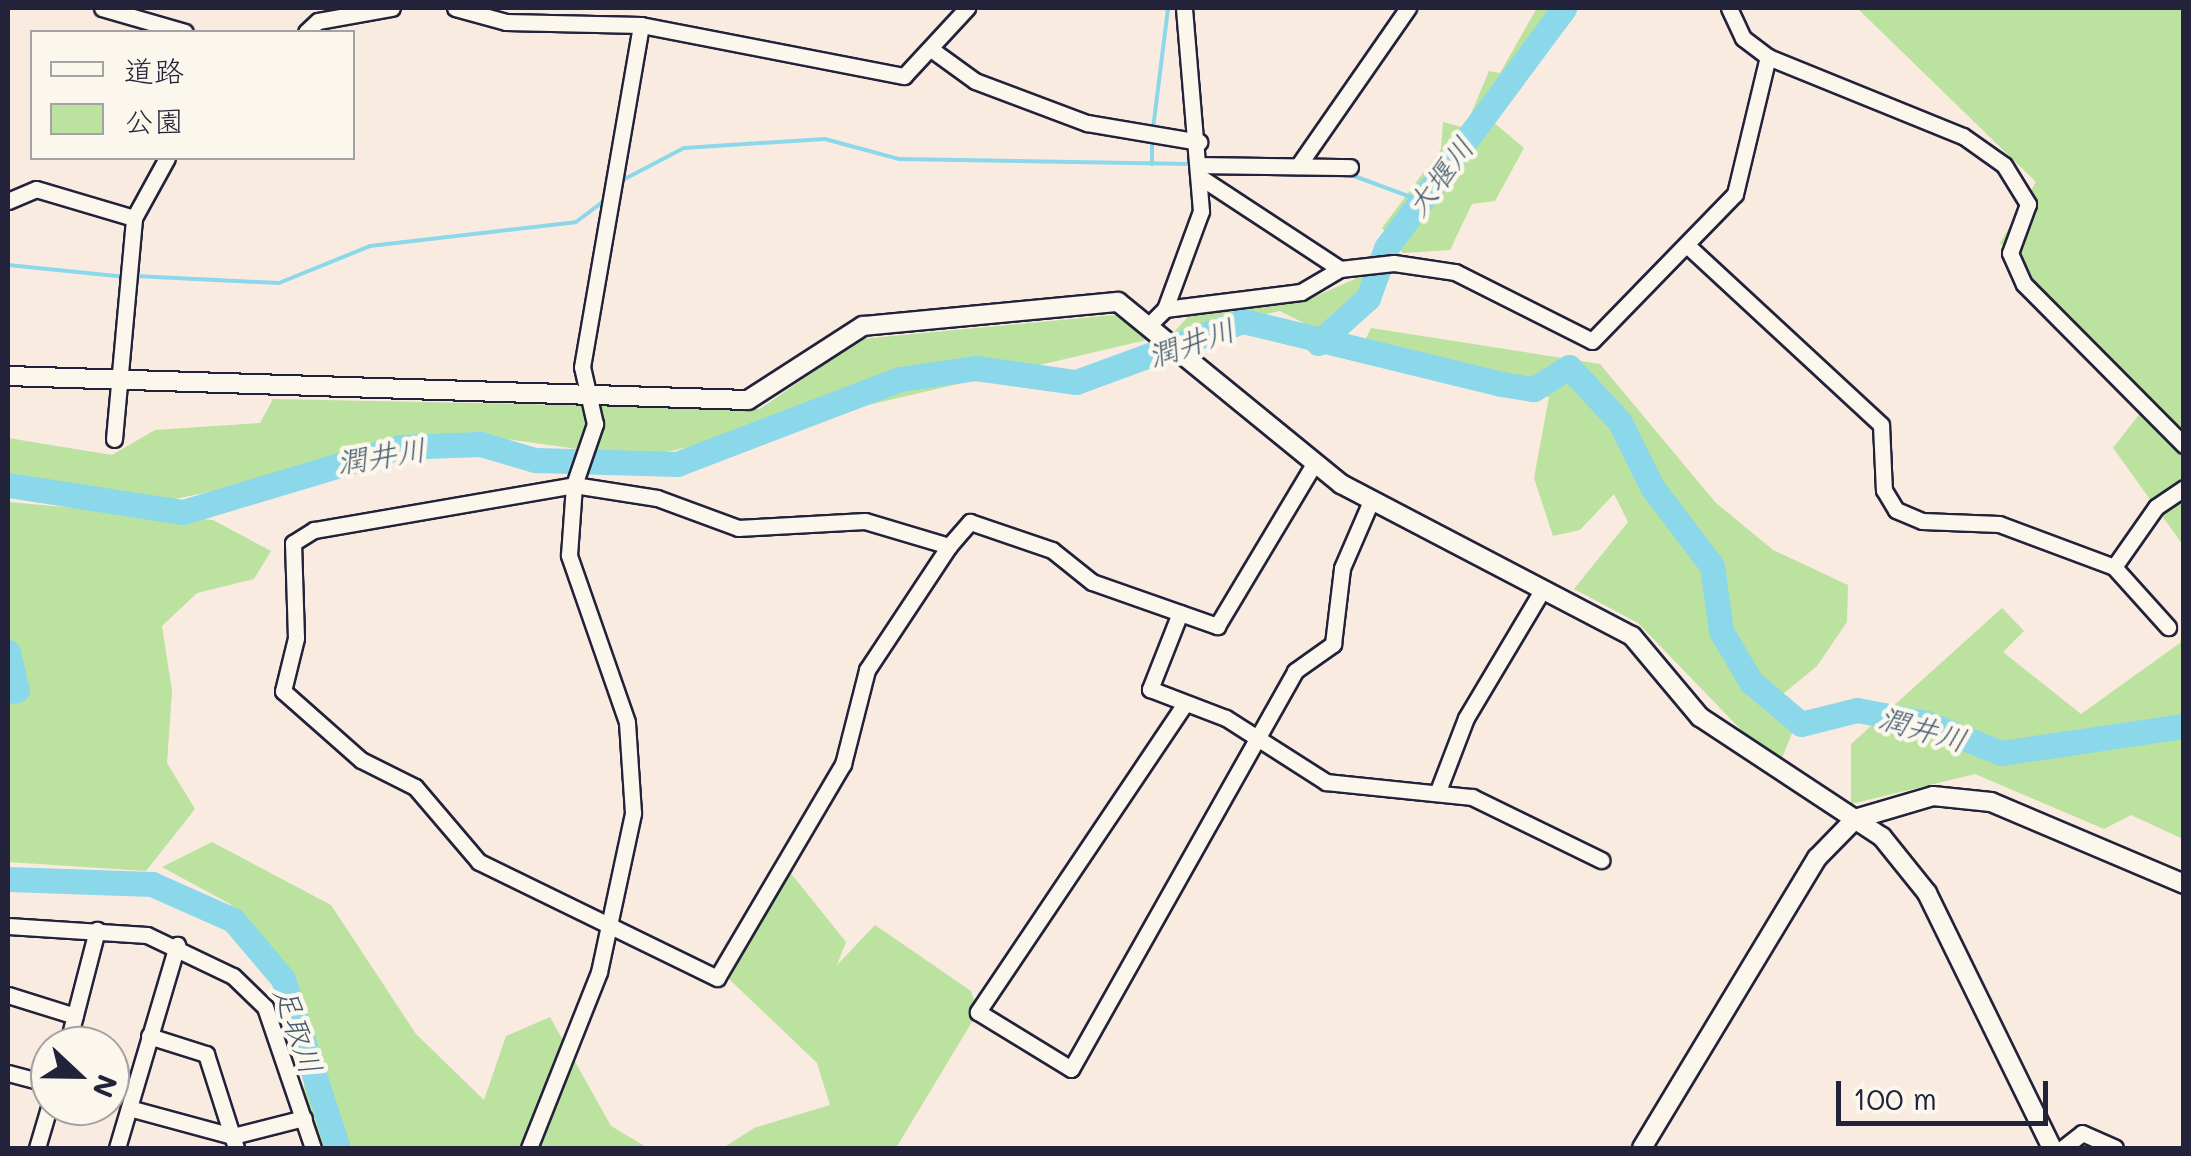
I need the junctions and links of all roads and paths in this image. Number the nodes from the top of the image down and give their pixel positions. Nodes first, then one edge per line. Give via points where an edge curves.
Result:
1 (102, 8) edge
2 (392, 8) edge
3 (455, 8) edge
4 (652, 8) edge
5 (967, 8) edge
6 (1184, 8) edge
7 (1408, 8) edge
8 (1729, 8) edge
9 (316, 20) edge
10 (643, 26) junction
11 (178, 30) edge
12 (935, 52) junction
13 (1768, 58) junction
14 (1199, 142) junction
15 (166, 160) edge
16 (1298, 166) junction
17 (1350, 167) dead end
18 (1203, 172) junction
19 (8, 201) edge
20 (134, 218) junction
21 (1688, 246) junction
22 (1349, 268) junction
23 (1166, 309) junction
24 (1156, 327) junction
25 (121, 375) junction
26 (8, 376) edge
27 (586, 393) junction
28 (114, 439) dead end
29 (2184, 444) edge
30 (1314, 464) junction
31 (576, 482) junction
32 (2184, 488) edge
33 (1371, 501) junction
34 (948, 546) junction
35 (2114, 567) junction
36 (1543, 589) junction
37 (1180, 613) junction
38 (2168, 627) dead end
39 (1184, 705) junction
40 (1261, 738) junction
41 (1438, 790) junction
42 (1855, 819) junction
43 (1602, 860) dead end
44 (2184, 884) edge
45 (8, 926) edge
46 (97, 930) junction
47 (610, 930) junction
48 (177, 945) junction
49 (8, 995) edge
50 (75, 1016) junction
51 (72, 1026) edge
52 (149, 1036) junction
53 (130, 1104) edge
54 (130, 1108) edge
55 (304, 1118) junction
56 (235, 1142) edge
57 (312, 1148) edge
58 (529, 1148) edge
59 (1642, 1148) edge
60 (2052, 1148) edge
61 (2063, 1148) edge
62 (2115, 1148) edge

1 - 11 street
2 - 9 street
3 - 10 street via 506,22
4 - 10 street
5 - 12 street
6 - 14 street
7 - 16 street
8 - 13 street via 1743,38
10 - 12 street via 904,76
10 - 27 street via 613,158
12 - 14 street via 992,88 1146,135
13 - 21 street via 1735,194
13 - 29 street via 1963,136 2004,165 2028,204 2010,253 2024,284
14 - 18 street
15 - 20 street
16 - 17 street
16 - 18 street
18 - 22 street
18 - 23 street
19 - 20 street via 36,189
20 - 25 street
21 - 22 street via 1592,341 1456,272 1394,263
21 - 35 street via 1881,425 1884,490 1896,510 1922,521 1999,524
22 - 23 street via 1301,292
23 - 24 street
24 - 27 street via 1104,301 908,319 863,326 748,400
24 - 30 street
25 - 26 street
25 - 27 street
25 - 28 street
27 - 31 street via 594,424
30 - 33 street
30 - 37 street via 1217,626
31 - 34 street via 658,498 726,526 865,520
31 - 47 street via 570,580 634,762
31 - 47 street via 314,530 293,544 296,638 283,690 361,760 415,787 480,862
32 - 35 street via 2156,507
33 - 36 street
33 - 40 street via 1342,568 1333,644 1295,671
34 - 37 street via 970,522 1052,550 1092,582
34 - 47 street via 868,670 842,764 717,978
35 - 38 street
36 - 41 street via 1466,718
36 - 42 street via 1632,636 1700,717
37 - 39 street via 1150,689
39 - 40 street
39 - 40 street via 978,1012 1072,1070
40 - 41 street via 1348,790
41 - 43 street via 1502,810
42 - 44 street via 1933,796 1991,802
42 - 59 street via 1817,858
42 - 60 street via 1927,893
45 - 46 street
46 - 48 street
46 - 50 street
47 - 58 street
48 - 52 street
48 - 55 street via 234,976 265,1007
49 - 50 street
50 - 51 street
52 - 53 street
52 - 56 street via 206,1054
54 - 56 street
55 - 56 street
55 - 57 street
61 - 62 street via 2082,1134

